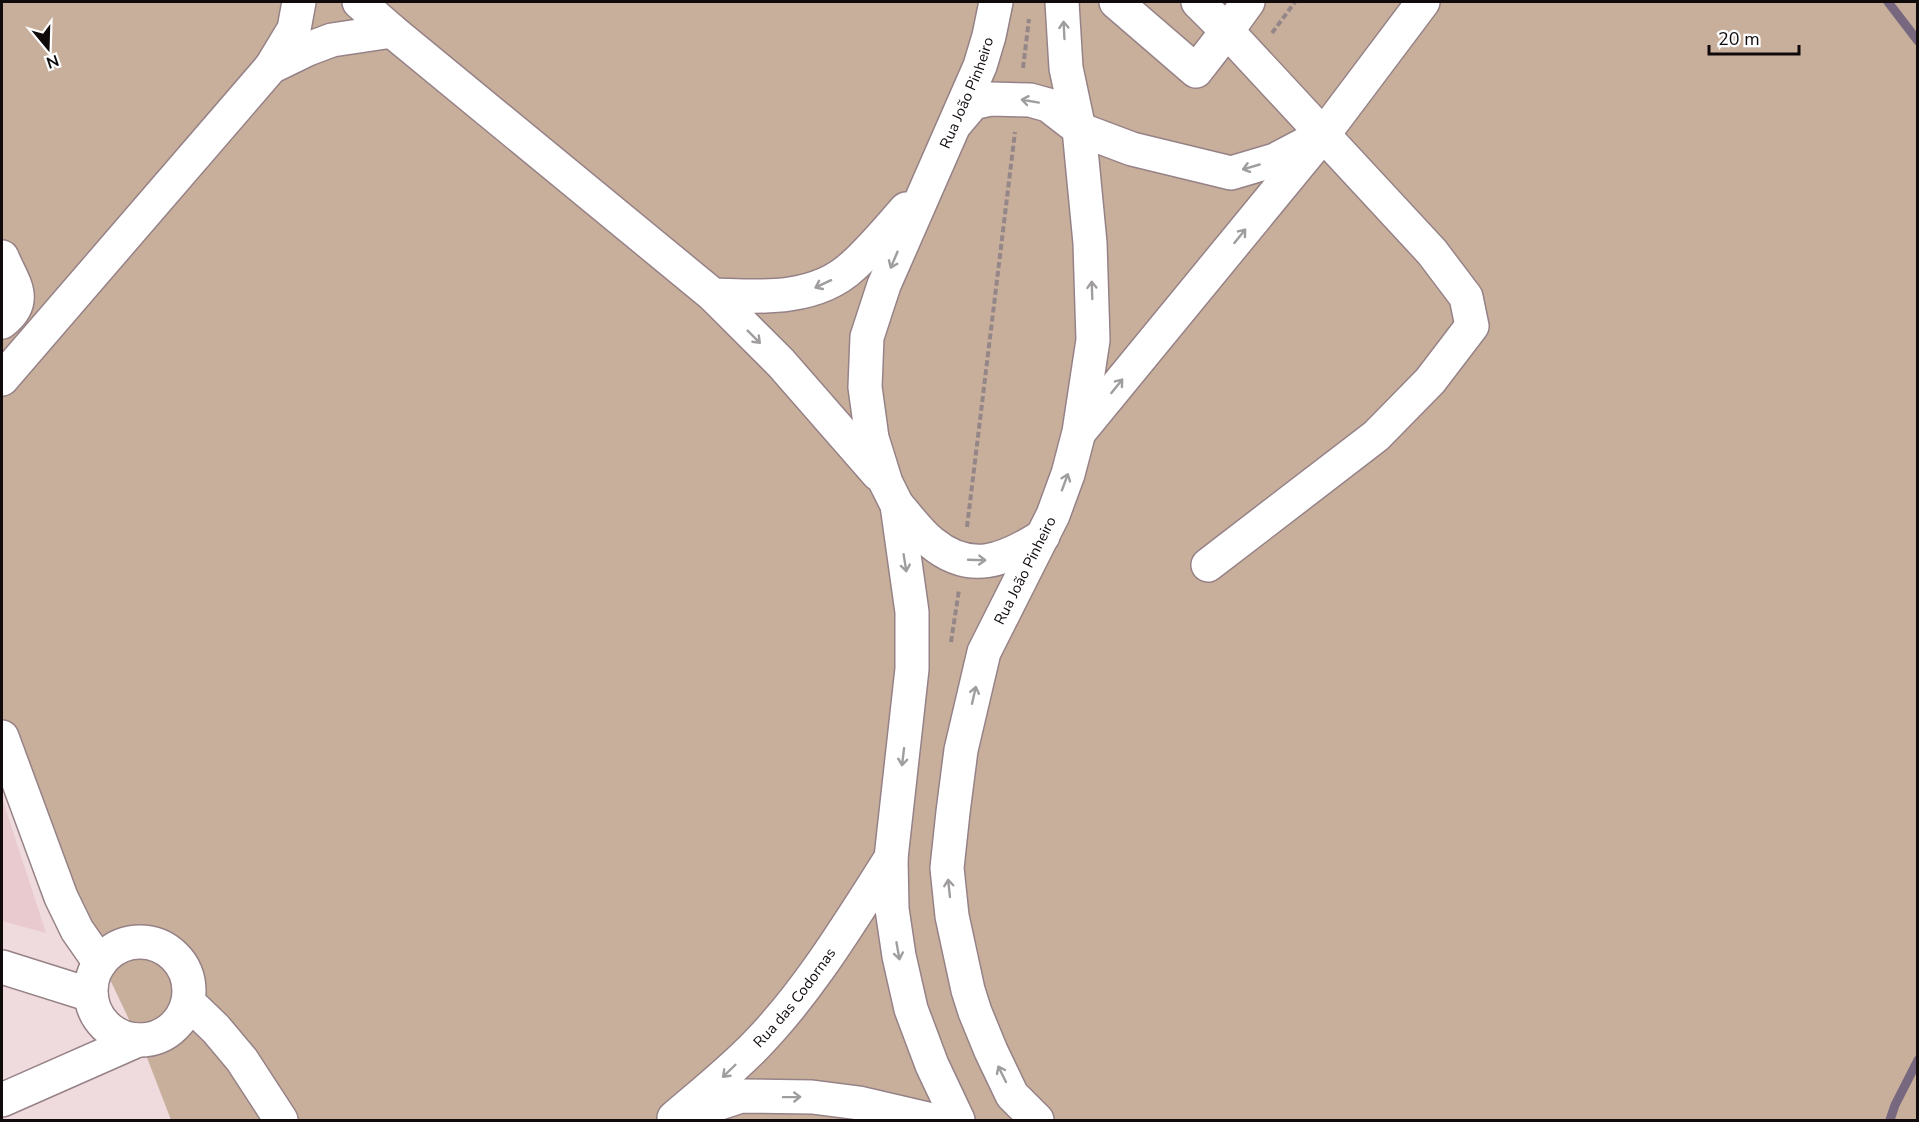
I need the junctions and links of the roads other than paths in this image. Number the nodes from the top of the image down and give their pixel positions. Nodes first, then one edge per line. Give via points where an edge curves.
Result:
1 (299, 2) edge
2 (359, 2) edge
3 (996, 2) edge
4 (1062, 2) edge
5 (1116, 2) edge
6 (1198, 2) edge
7 (1248, 2) edge
8 (1423, 2) edge
9 (392, 31) junction
10 (1227, 31) junction
11 (271, 67) junction
12 (951, 129) junction
13 (1079, 129) junction
14 (1323, 135) junction
15 (926, 187) junction
16 (2, 257) edge
17 (712, 296) junction
18 (2, 322) edge
19 (2, 379) edge
20 (1079, 432) junction
21 (892, 494) junction
22 (1043, 536) junction
23 (1208, 565) dead end
24 (2, 737) edge
25 (891, 858) junction
26 (100, 963) junction
27 (2, 967) edge
28 (91, 995) junction
29 (189, 1003) junction
30 (138, 1040) junction
31 (2, 1100) edge
32 (668, 1119) edge
33 (281, 1120) edge
34 (932, 1120) edge
35 (958, 1120) edge
36 (1037, 1120) edge

1 - 11 street via 294,29
2 - 9 street
3 - 12 street, Rua João Pinheiro via 980,66
13 -> 4 street, Rua João Pinheiro via 1066,68
5 - 10 street via 1196,71
6 - 10 street
7 - 10 street
8 - 14 street
9 - 11 street via 333,40
9 - 17 street
10 - 14 street
11 - 19 street
13 -> 12 street via 1048,105 1013,99 973,103
12 - 15 street, Rua João Pinheiro
14 -> 13 street via 1275,160 1231,173 1132,149
20 -> 13 street, Rua João Pinheiro via 1093,340 1090,243
20 -> 14 street
14 - 23 street via 1432,252 1466,297 1472,326 1430,381 1376,436
15 -> 17 street via 852,268 822,286 789,295
15 -> 21 street, Rua João Pinheiro via 884,285 867,337 865,387 872,438
16 - 18 street via 18,302
17 -> 21 street via 781,363
22 -> 20 street, Rua João Pinheiro via 1068,474
21 -> 22 street via 930,542 963,559 1002,558
21 -> 25 street, Rua João Pinheiro via 912,612 912,669
36 -> 22 street, Rua João Pinheiro via 1012,1095 975,1012 952,916 947,868 962,750 984,652
24 - 26 street via 61,897 77,930
25 -> 32 street, Rua das Codornas via 837,943 780,1018 725,1074
25 -> 35 street, Rua João Pinheiro via 892,909 911,1009
26 - 28 street
26 - 29 street via 112,950 128,944 145,942 161,946 176,956 185,970 190,986
27 - 28 street
28 - 30 street via 106,1026 121,1037
29 - 30 street via 170,1030 155,1038
29 - 33 street via 242,1060
30 - 31 street
32 -> 34 street, Rua das Codornas via 741,1096 812,1097

